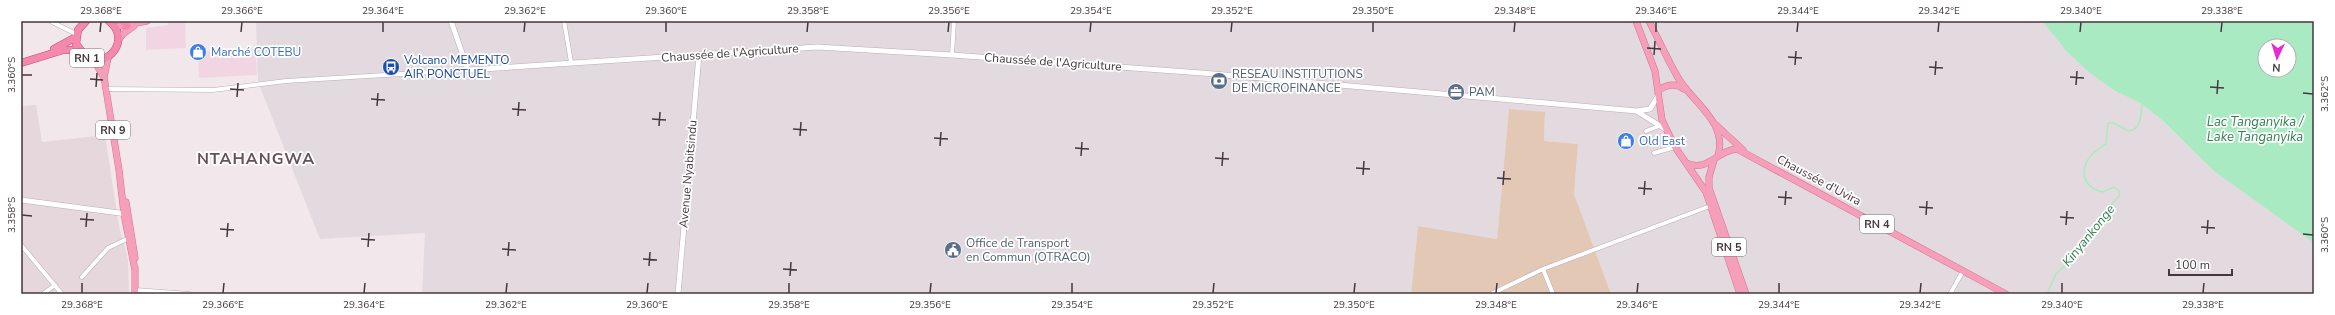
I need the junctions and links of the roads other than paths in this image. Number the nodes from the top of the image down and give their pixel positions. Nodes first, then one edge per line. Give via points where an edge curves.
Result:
1 (50, 21) edge
2 (86, 21) edge
3 (110, 21) edge
4 (451, 21) edge
5 (564, 21) edge
6 (954, 21) edge
7 (1636, 21) edge
8 (1649, 21) edge
9 (144, 22) edge
10 (125, 23) edge
11 (115, 27) junction
12 (76, 36) junction
13 (119, 40) junction
14 (79, 50) junction
15 (45, 54) junction
16 (952, 54) junction
17 (699, 55) junction
18 (108, 58) junction
19 (94, 60) junction
20 (571, 62) junction
21 (21, 63) edge
22 (468, 70) junction
23 (104, 77) junction
24 (106, 90) junction
25 (1687, 91) junction
26 (1658, 93) junction
27 (1637, 111) junction
28 (1715, 124) junction
29 (1659, 126) junction
30 (1665, 129) junction
31 (1646, 131) dead end
32 (1674, 147) junction
33 (1654, 153) dead end
34 (1748, 155) junction
35 (1716, 158) junction
36 (1686, 163) junction
37 (21, 200) edge
38 (1710, 202) junction
39 (126, 214) junction
40 (131, 237) junction
41 (21, 245) edge
42 (1543, 269) junction
43 (1963, 271) junction
44 (82, 277) dead end
45 (55, 285) junction
46 (135, 292) edge
47 (43, 294) edge
48 (62, 294) edge
49 (190, 294) edge
50 (678, 294) edge
51 (1491, 294) edge
52 (1553, 294) edge
53 (1740, 294) edge
54 (1746, 294) edge
55 (1950, 294) edge
56 (2006, 294) edge

1 - 12 street
2 - 12 highway, RN 1
3 - 11 highway, RN 1
4 - 22 street
5 - 20 street
6 - 16 street
7 - 26 main road via 1655,71
8 - 25 main road
9 - 10 main road
9 - 13 main road via 128,29
10 - 11 main road
11 - 13 highway, RN 1
12 - 14 highway, RN 1
12 - 15 highway, RN 1
13 - 18 highway, RN 1 via 117,48
14 - 15 highway, RN 1
14 - 19 highway, RN 1
15 - 21 highway, RN 1
16 - 17 street, Chaussée de l'Agriculture via 817,47
16 - 27 street, Chaussée de l'Agriculture via 1202,72
17 - 20 street, Chaussée de l'Agriculture
17 - 50 street, Avenue Nyabitsindu
18 - 19 highway, RN 1
18 - 23 main road, RN 9
19 - 23 main road, RN 9
20 - 22 street, Chaussée de l'Agriculture
22 - 24 street, Chaussée de l'Agriculture via 286,81 213,90
23 - 24 main road, RN 9
24 - 39 main road, RN 9
25 - 26 main road via 1674,84 1664,86
25 - 28 main road
26 - 27 street via 1650,109
26 - 30 main road
27 - 29 street, Chaussée de l'Agriculture via 1648,116
28 - 34 main road, RN 4
28 - 35 main road via 1720,140
29 - 30 street, Chaussée de l'Agriculture
29 - 31 street
30 - 32 main road
32 - 33 street
32 - 36 main road
34 - 35 main road, RN 4 via 1737,149
34 - 43 main road, Chaussée d'Uvira / RN 4
35 - 36 main road via 1701,166
35 - 38 main road via 1708,183
36 - 38 main road
37 - 39 street
38 - 42 street
38 - 53 main road, RN 5
38 - 54 main road, RN 5
39 - 40 main road, RN 9
40 - 44 street via 108,248
40 - 46 main road, RN 9
41 - 45 street
42 - 51 street
42 - 52 street
43 - 55 street
43 - 56 main road, Chaussée d'Uvira / RN 4
45 - 47 street
45 - 48 street
46 - 49 street

